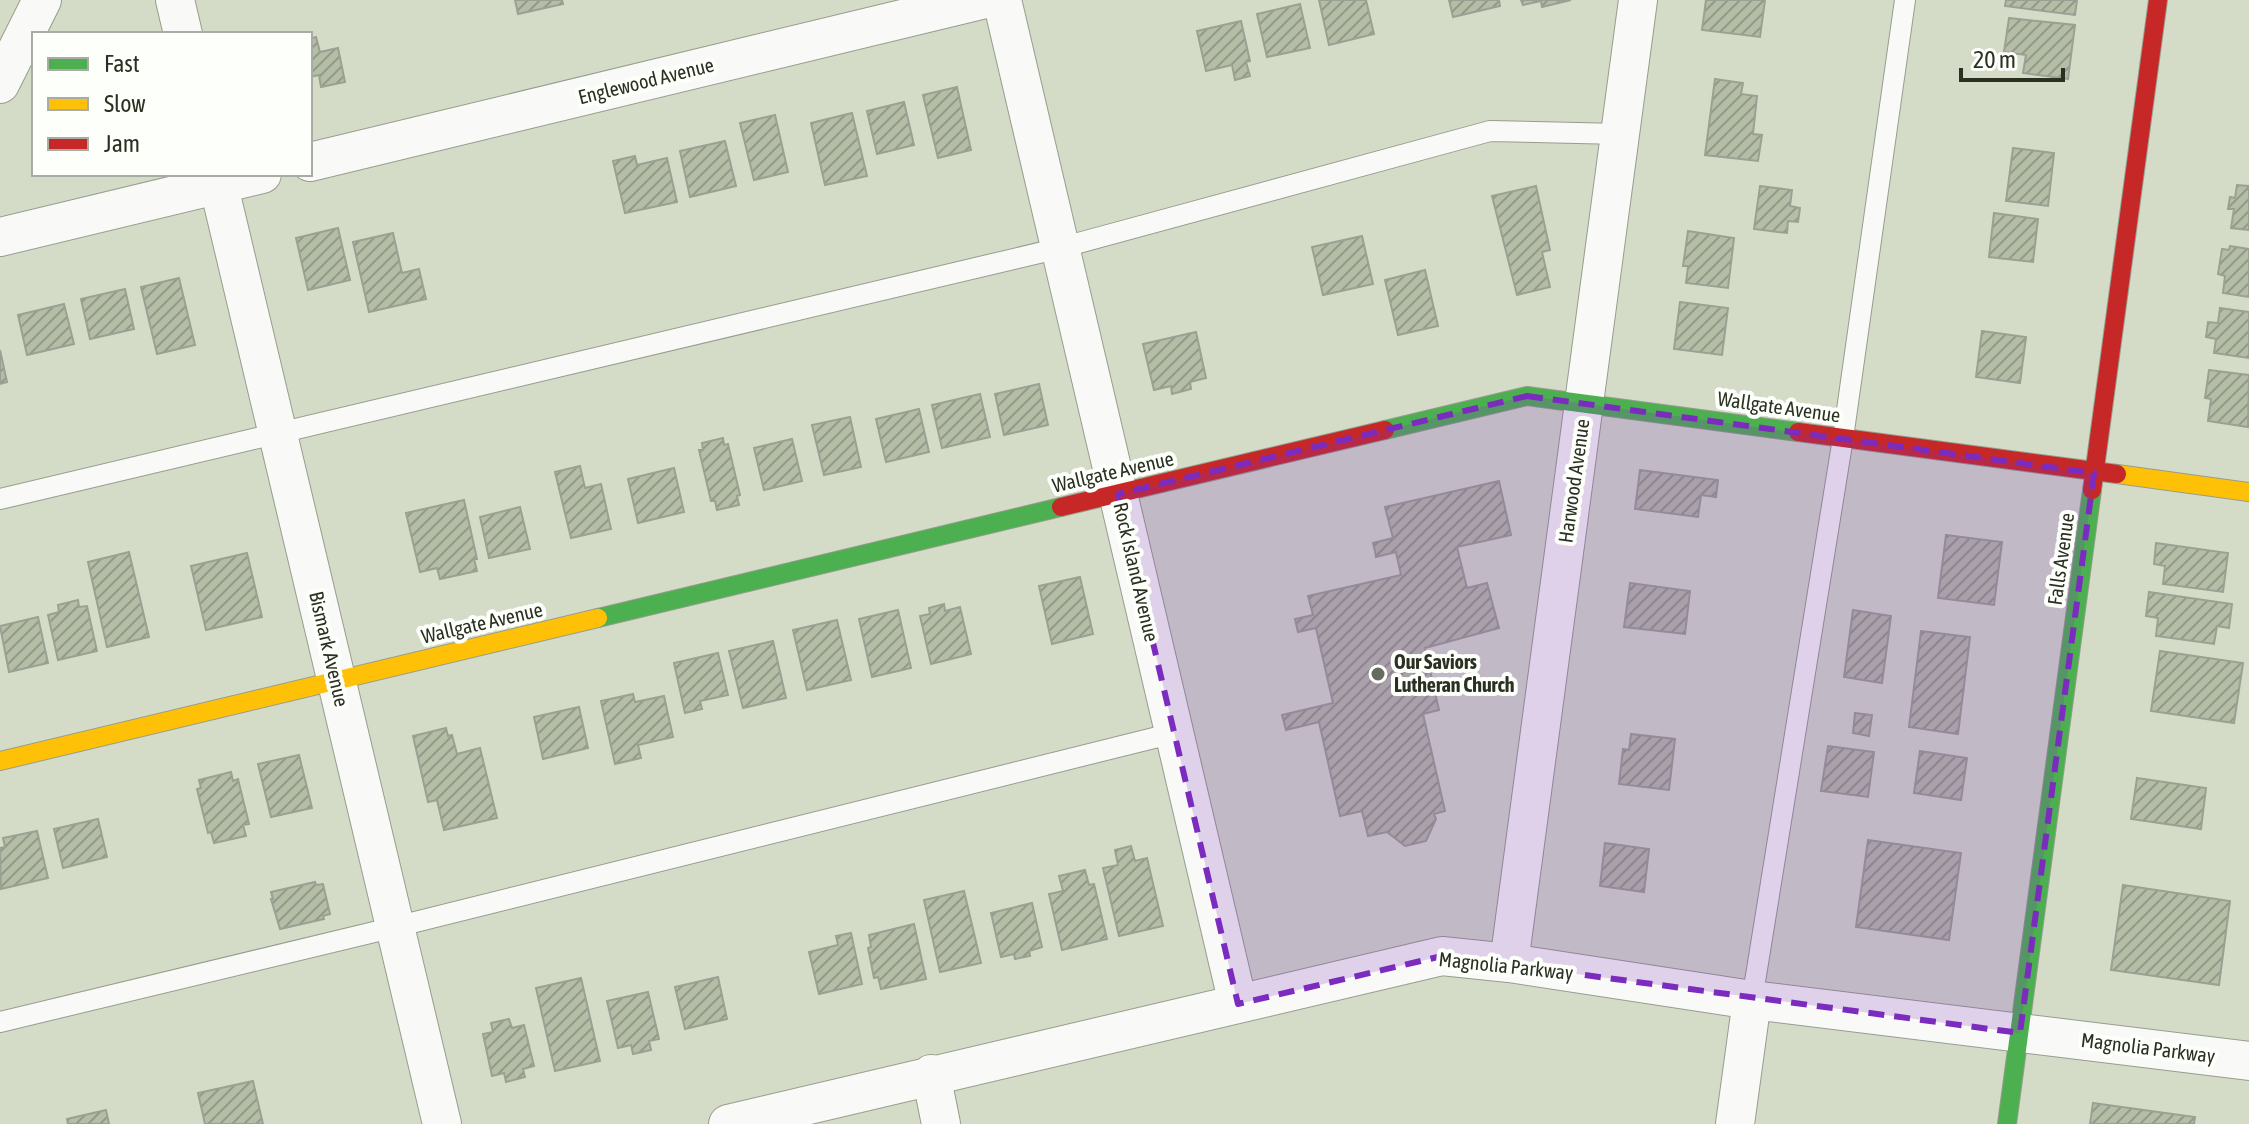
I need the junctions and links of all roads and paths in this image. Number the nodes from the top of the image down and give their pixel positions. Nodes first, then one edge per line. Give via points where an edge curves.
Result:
1 (42, 0) edge
2 (175, 0) edge
3 (981, 0) edge
4 (1002, 0) edge
5 (1638, 0) edge
6 (1905, 0) edge
7 (2158, 0) edge
8 (183, 32) edge
9 (0, 84) edge
10 (1620, 134) junction
11 (312, 162) edge
12 (244, 176) edge
13 (217, 179) edge
14 (0, 237) edge
15 (1060, 248) junction
16 (1584, 403) junction
17 (278, 432) junction
18 (1843, 438) junction
19 (2094, 473) junction
20 (2249, 492) edge
21 (1118, 494) junction
22 (0, 499) edge
23 (336, 681) junction
24 (1174, 733) junction
25 (0, 761) edge
26 (395, 927) junction
27 (1509, 963) junction
28 (1752, 1000) junction
29 (1238, 1004) junction
30 (0, 1022) edge
31 (2020, 1033) junction
32 (2249, 1061) edge
33 (931, 1074) junction
34 (442, 1124) edge
35 (728, 1124) edge
36 (941, 1124) edge
37 (1735, 1124) edge
38 (2007, 1124) edge

1 - 9 street
2 - 8 street
3 - 11 street, Englewood Avenue
4 - 15 street, Rock Island Avenue
5 - 10 street, Harwood Avenue
6 - 18 lane
7 - 19 street, Falls Avenue
10 - 15 lane via 1490,131
10 - 16 street, Harwood Avenue
12 - 13 street
13 - 14 street
13 - 17 street, Bismark Avenue
15 - 17 lane
15 - 21 street, Rock Island Avenue
16 - 18 street, Wallgate Avenue
16 - 21 street, Wallgate Avenue via 1527,396
16 - 27 street, Harwood Avenue
17 - 22 lane
17 - 23 street, Bismark Avenue
18 - 19 street, Wallgate Avenue
18 - 28 lane
19 - 20 street, Wallgate Avenue
19 - 31 street, Falls Avenue
21 - 23 street, Wallgate Avenue
21 - 24 street, Rock Island Avenue
23 - 25 street, Wallgate Avenue
23 - 26 street, Bismark Avenue
24 - 26 lane
24 - 29 street, Rock Island Avenue
26 - 30 lane
26 - 34 street, Bismark Avenue
27 - 28 street, Magnolia Parkway
27 - 29 street, Magnolia Parkway via 1442,956
28 - 31 street, Magnolia Parkway
28 - 37 street
29 - 33 street, Magnolia Parkway
31 - 32 street, Magnolia Parkway
31 - 38 street, Falls Avenue
33 - 35 street, Magnolia Parkway
33 - 36 street

